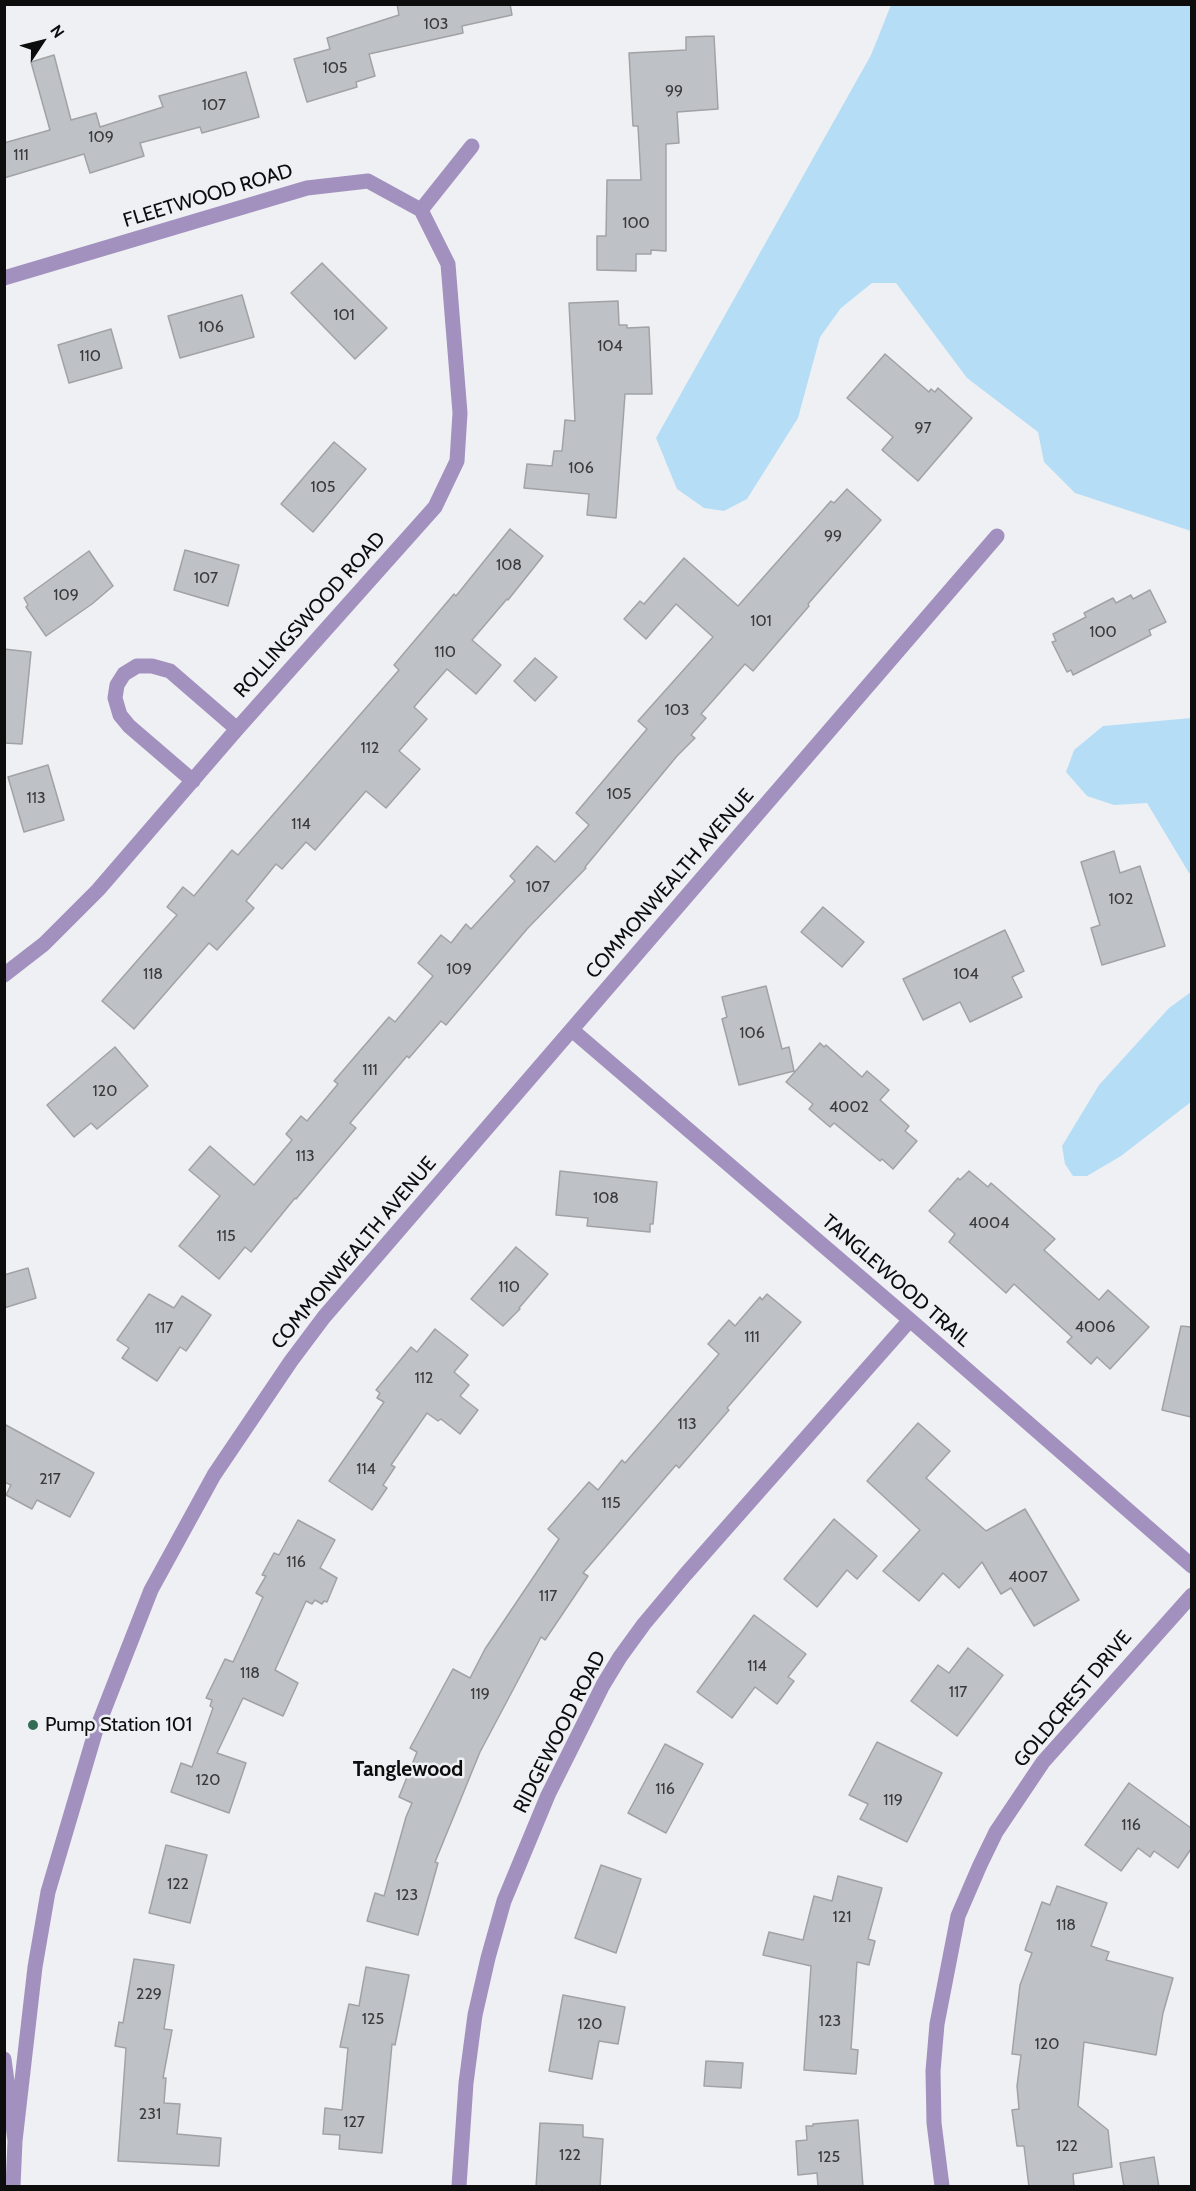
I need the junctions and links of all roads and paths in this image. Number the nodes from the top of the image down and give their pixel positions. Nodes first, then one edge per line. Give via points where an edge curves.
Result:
1 (472, 146) dead end
2 (421, 210) junction
3 (4, 278) edge
4 (997, 536) dead end
5 (237, 729) junction
6 (193, 781) junction
7 (4, 975) edge
8 (572, 1030) junction
9 (910, 1320) junction
10 (1191, 1566) edge
11 (1191, 1595) edge
12 (4, 2059) edge
13 (15, 2141) junction
14 (13, 2187) edge
15 (459, 2187) edge
16 (942, 2187) edge

1 - 2 street
2 - 3 street, FLEETWOOD ROAD via 368,181 307,188
2 - 5 street, ROLLINGSWOOD ROAD via 448,264 460,413 457,461 435,507
4 - 8 street, COMMONWEALTH AVENUE
5 - 6 street, ROLLINGSWOOD ROAD
5 - 6 street via 171,671 137,666 124,674 115,698 120,715
6 - 7 street, ROLLINGSWOOD ROAD via 98,890 44,944
8 - 9 street, TANGLEWOOD TRAIL
8 - 13 street, COMMONWEALTH AVENUE via 324,1317 214,1475 151,1590 95,1733 48,1892 35,1966
9 - 10 street, TANGLEWOOD TRAIL
9 - 15 street, RIDGEWOOD ROAD via 685,1575 620,1657 603,1685 548,1796 501,1912 475,2015
11 - 16 street, GOLDCREST DRIVE via 1043,1762 996,1832 975,1875 958,1917 937,2024 934,2123
12 - 13 street
13 - 14 street

